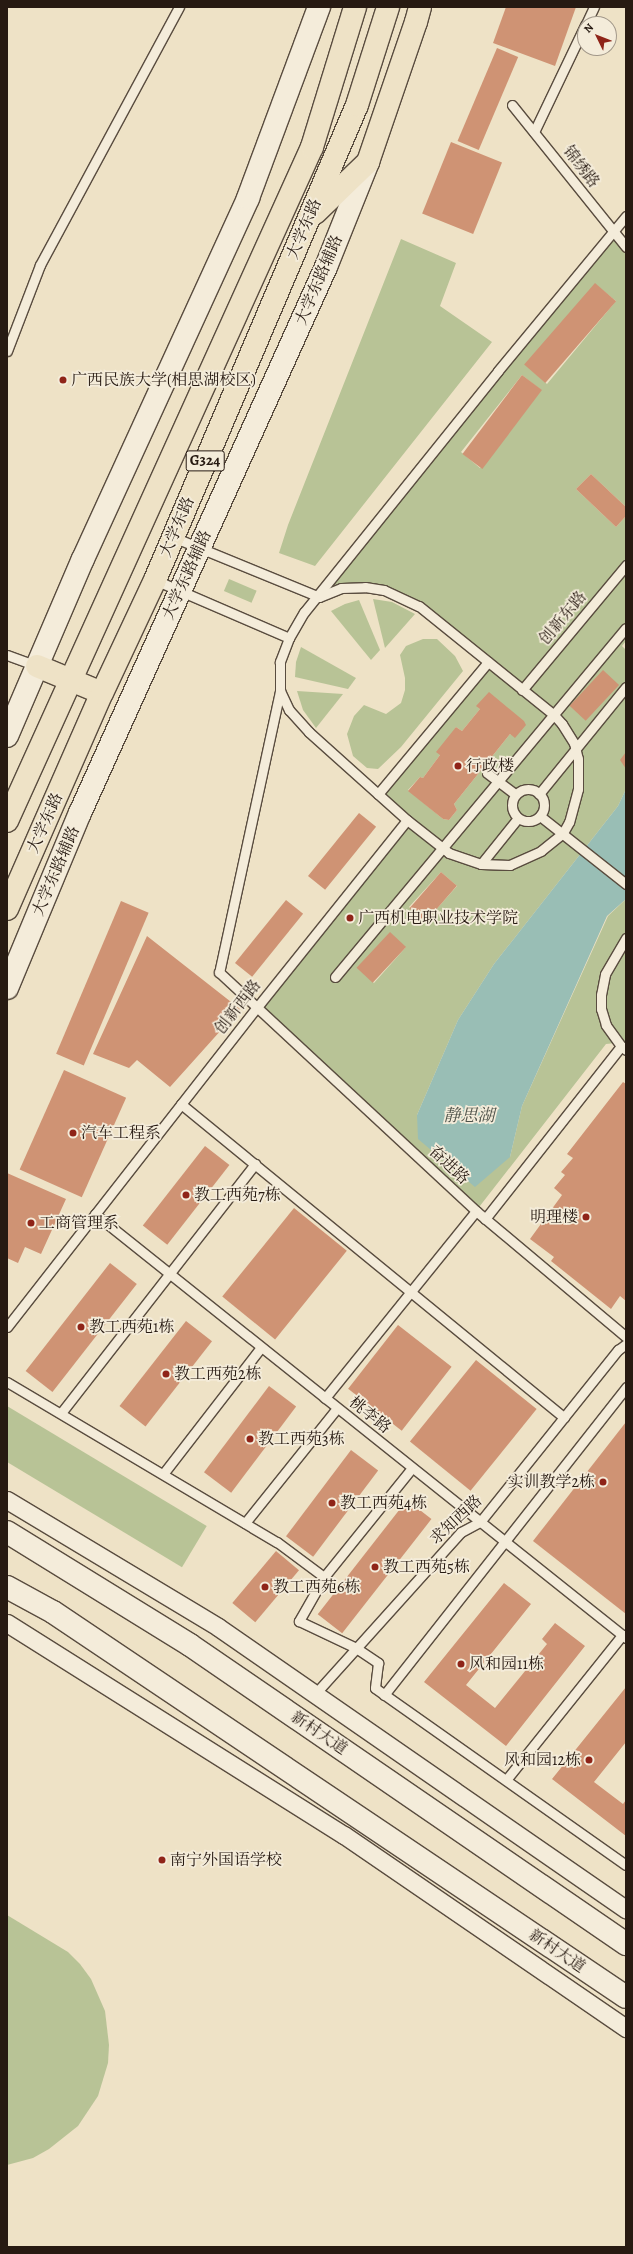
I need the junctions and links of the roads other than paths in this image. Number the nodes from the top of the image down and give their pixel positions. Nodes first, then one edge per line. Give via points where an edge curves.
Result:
1 (180, 7) edge
2 (319, 7) edge
3 (355, 7) edge
4 (388, 7) edge
5 (420, 7) edge
6 (594, 7) edge
7 (590, 16) edge
8 (577, 42) edge
9 (512, 105) dead end
10 (534, 132) junction
11 (368, 162) junction
12 (626, 216) edge
13 (308, 219) junction
14 (613, 232) junction
15 (626, 247) edge
16 (7, 351) edge
17 (173, 537) junction
18 (200, 547) junction
19 (626, 565) edge
20 (155, 580) junction
21 (180, 591) junction
22 (319, 597) junction
23 (626, 628) edge
24 (289, 638) junction
25 (7, 655) edge
26 (488, 662) junction
27 (37, 666) junction
28 (71, 680) junction
29 (626, 687) edge
30 (522, 690) junction
31 (280, 691) junction
32 (102, 692) junction
33 (554, 715) junction
34 (7, 736) edge
35 (576, 748) junction
36 (487, 773) dead end
37 (498, 782) junction
38 (378, 794) junction
39 (539, 794) junction
40 (516, 795) junction
41 (540, 816) junction
42 (518, 818) junction
43 (407, 820) junction
44 (7, 821) edge
45 (563, 833) junction
46 (444, 848) junction
47 (481, 864) junction
48 (626, 884) edge
49 (7, 909) edge
50 (626, 938) edge
51 (335, 978) dead end
52 (7, 988) edge
53 (258, 1006) junction
54 (623, 1048) edge
55 (181, 1104) junction
56 (255, 1164) junction
57 (476, 1211) junction
58 (95, 1214) junction
59 (486, 1219) junction
60 (169, 1273) junction
61 (410, 1292) junction
62 (7, 1327) edge
63 (626, 1337) edge
64 (626, 1344) edge
65 (260, 1347) junction
66 (7, 1382) edge
67 (626, 1387) edge
68 (325, 1398) junction
69 (337, 1408) junction
70 (61, 1413) junction
71 (564, 1418) junction
72 (412, 1468) junction
73 (163, 1474) junction
74 (7, 1500) edge
75 (480, 1522) junction
76 (245, 1523) junction
77 (7, 1532) edge
78 (504, 1542) junction
79 (324, 1576) junction
80 (7, 1587) edge
81 (7, 1624) edge
82 (624, 1636) edge
83 (356, 1648) junction
84 (315, 1694) junction
85 (384, 1695) junction
86 (506, 1780) junction
87 (626, 1865) edge
88 (626, 1910) edge
89 (626, 1944) edge
90 (626, 1998) edge
91 (626, 2028) edge

1 - 16 lane via 40,265
2 - 27 street via 248,198 83,559
3 - 28 main road, 大学东路 / G324 via 312,147
4 - 13 main road, 大学东路 / G324 via 357,105
5 - 11 main road
6 - 7 lane
8 - 10 lane
9 - 10 lane, 锦绣路
10 - 14 lane, 锦绣路
11 - 13 main road
11 - 18 street, 大学东路辅路 via 326,267
12 - 14 lane
13 - 17 main road, 大学东路 / G324
14 - 15 lane, 锦绣路
14 - 22 lane via 498,371
17 - 18 lane
17 - 20 main road, 大学东路 / G324
18 - 21 street, 大学东路辅路
18 - 22 lane
19 - 30 lane, 创新东路
20 - 21 lane
20 - 32 main road, 大学东路 / G324
21 - 24 lane
21 - 52 street, 大学东路辅路 via 80,813
22 - 24 lane via 300,618
22 - 26 lane via 341,588 356,586 384,590 419,606
23 - 33 lane
24 - 31 lane via 280,662
25 - 27 lane
26 - 30 lane
26 - 38 lane
27 - 28 main road
27 - 34 street
28 - 32 main road
28 - 44 main road, 大学东路 / G324
29 - 35 lane
30 - 33 lane
31 - 38 lane via 289,710 305,728
31 - 53 lane, 奋进路 via 219,972
32 - 49 main road, 大学东路 / G324
33 - 35 lane
33 - 37 lane
35 - 39 lane
35 - 45 lane via 578,789 574,808
36 - 37 lane
37 - 40 lane
37 - 46 lane
38 - 43 lane
39 - 40 lane via 528,789
39 - 41 lane via 544,806
40 - 42 lane via 512,807
41 - 42 lane via 531,821
41 - 45 lane
42 - 47 lane
43 - 46 lane
43 - 53 lane, 创新西路
45 - 47 lane via 526,860 510,865
45 - 48 lane
46 - 47 lane via 450,853
46 - 51 lane
50 - 54 lane via 607,970 601,995 601,1009 606,1025
53 - 55 lane, 创新西路
53 - 57 lane, 奋进路
54 - 59 lane
55 - 56 lane
55 - 58 lane, 创新西路
56 - 60 lane
56 - 61 lane
57 - 59 lane, 奋进路
57 - 61 lane
58 - 60 lane, 桃李路
58 - 62 lane, 创新西路
59 - 63 lane, 奋进路
60 - 65 lane, 桃李路
60 - 70 lane
61 - 68 lane
61 - 71 lane
64 - 71 lane, 求知西路 via 618,1350
65 - 68 lane, 桃李路
65 - 73 lane
66 - 70 lane
67 - 78 lane
68 - 69 lane, 桃李路
69 - 72 lane, 桃李路
69 - 76 lane
70 - 73 lane
71 - 75 lane, 求知西路
72 - 75 lane, 桃李路
72 - 79 lane
73 - 76 lane
74 - 84 street via 218,1627
75 - 78 lane, 桃李路
75 - 83 lane, 求知西路 via 461,1532
76 - 79 lane via 277,1542
77 - 89 street, 新村大道 via 190,1645
78 - 82 lane, 桃李路
78 - 85 lane
79 - 83 lane via 299,1621
80 - 90 street, 新村大道 via 53,1612
81 - 91 street via 344,1835
82 - 86 lane
83 - 84 lane, 求知西路
83 - 85 lane via 378,1663 375,1688
84 - 88 street
85 - 86 lane
86 - 87 lane

